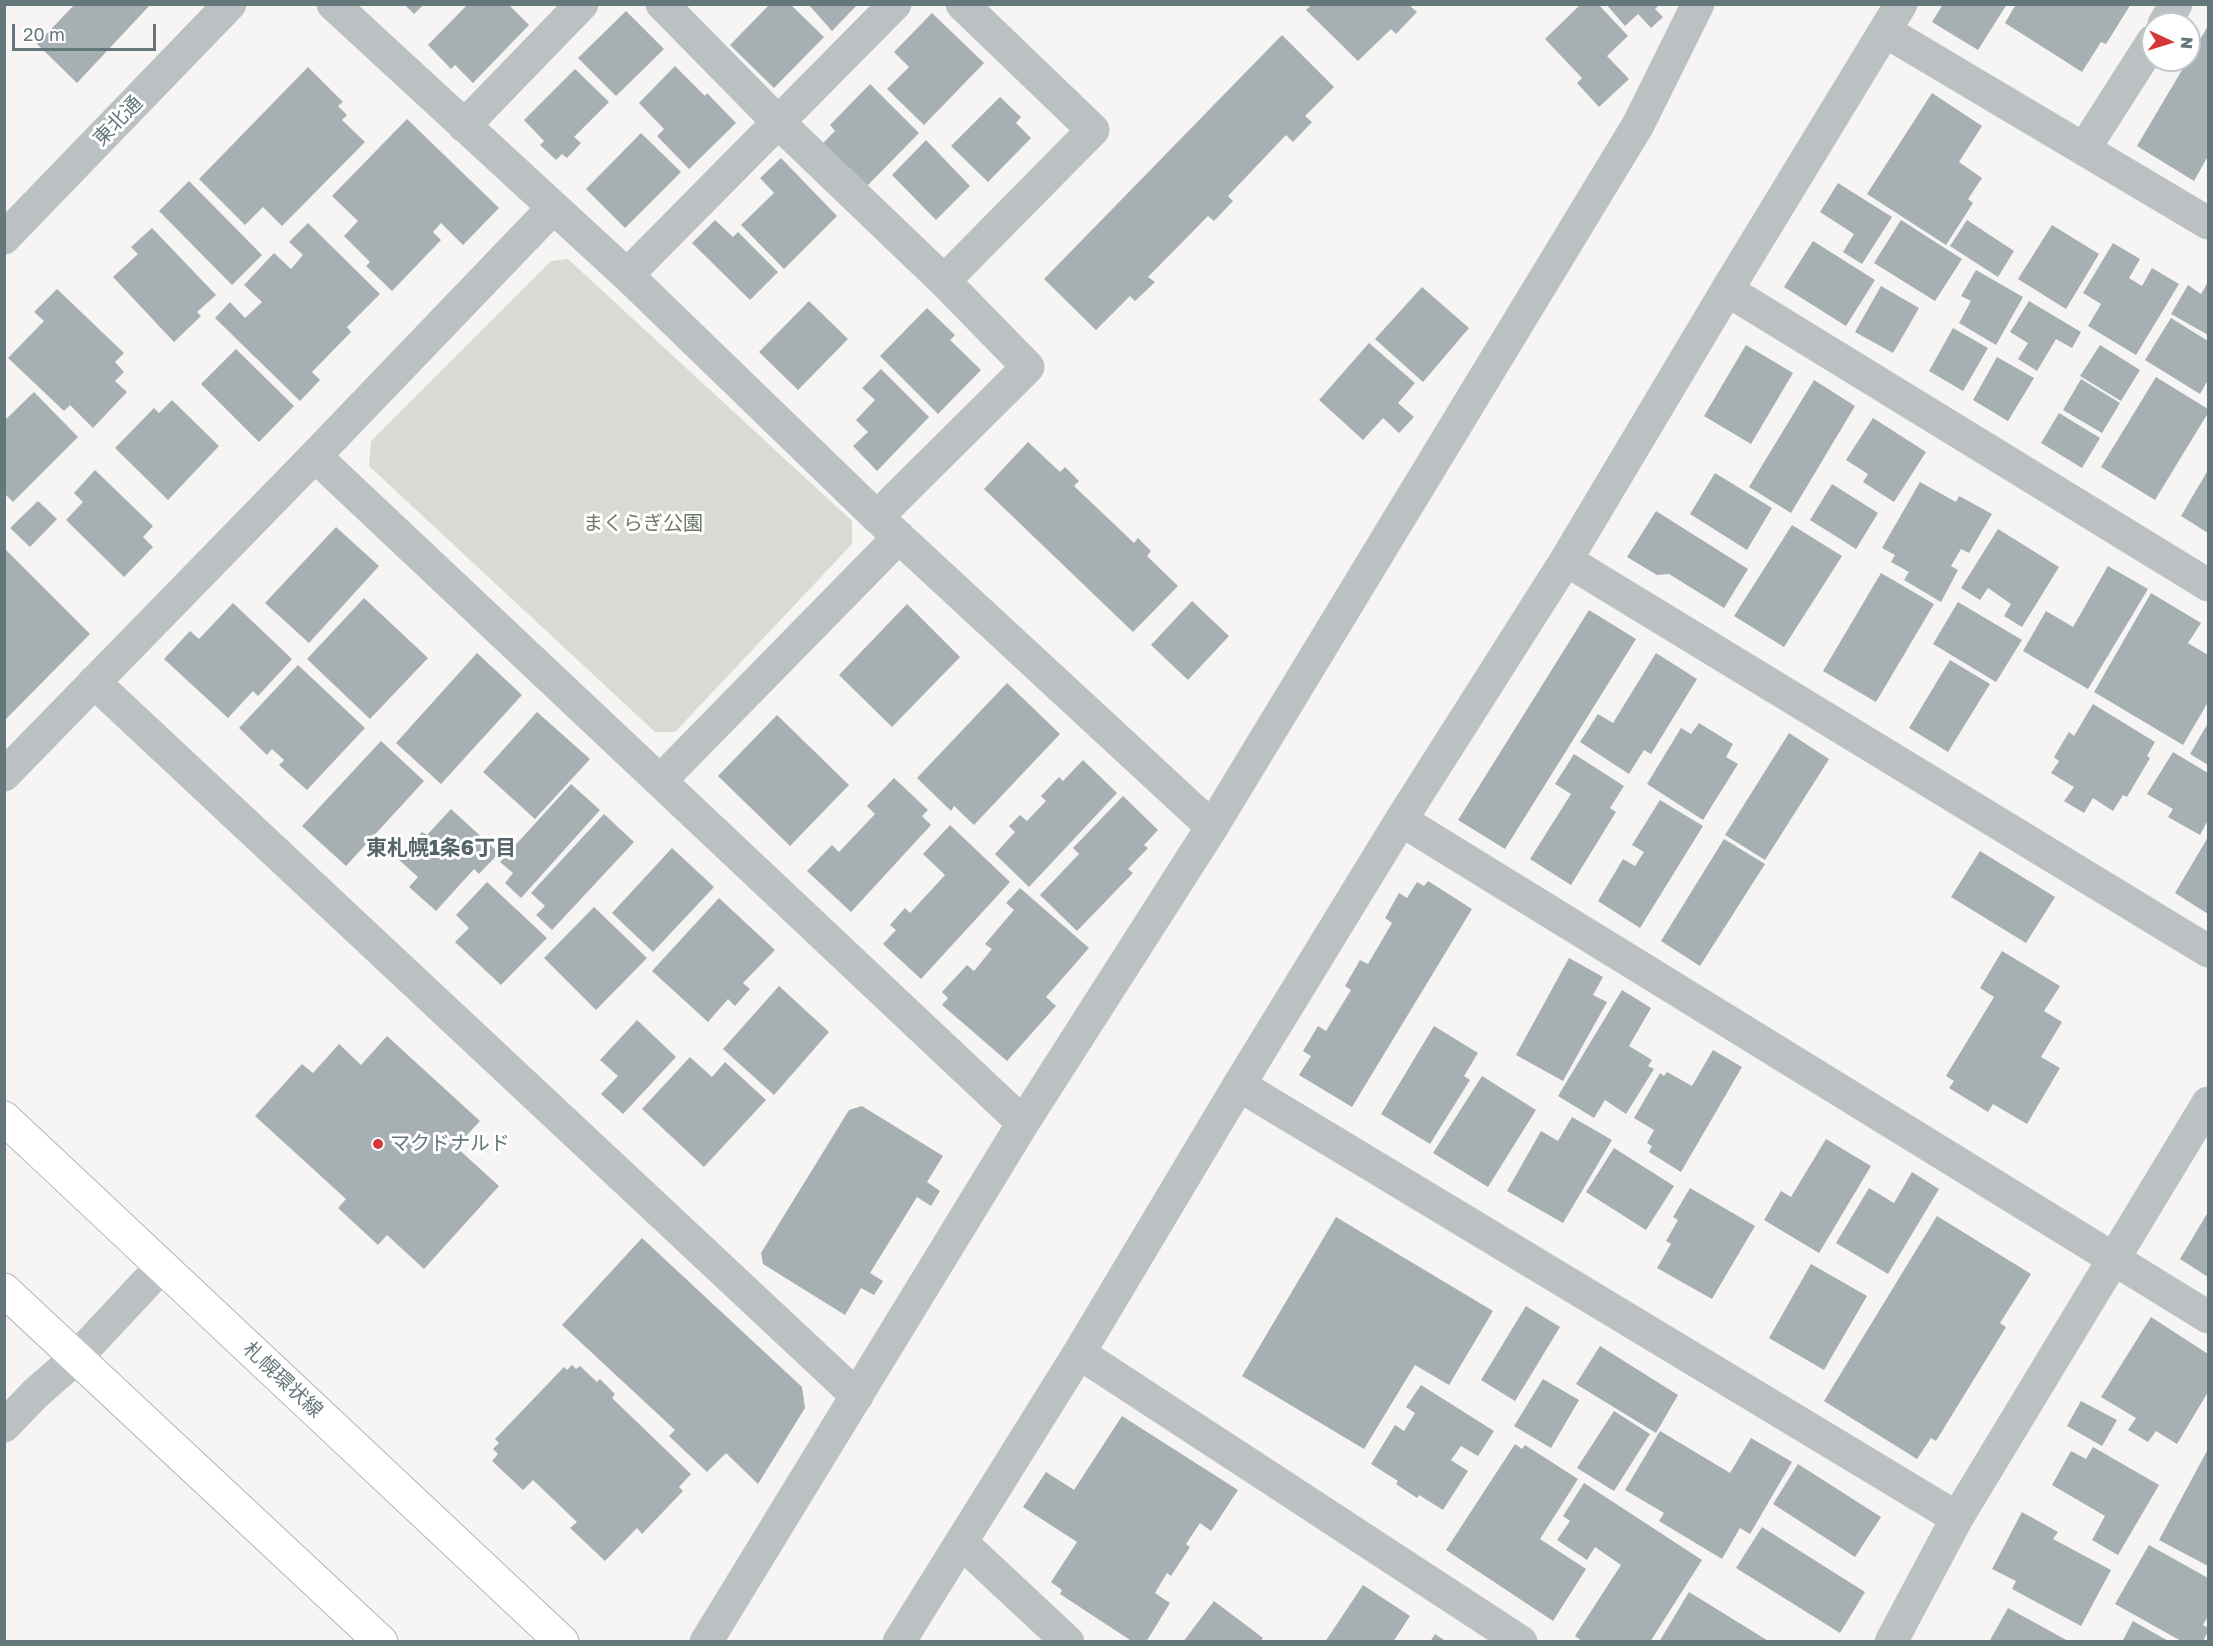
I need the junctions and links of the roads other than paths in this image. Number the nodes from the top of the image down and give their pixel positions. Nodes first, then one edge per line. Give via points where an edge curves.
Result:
1 (230, 4) edge
2 (333, 4) edge
3 (582, 4) edge
4 (662, 4) edge
5 (895, 4) edge
6 (962, 4) edge
7 (1698, 4) edge
8 (1893, 18) edge
9 (2141, 59) edge
10 (778, 122) junction
11 (464, 126) junction
12 (2084, 149) junction
13 (553, 208) junction
14 (2208, 223) edge
15 (4, 238) edge
16 (627, 275) junction
17 (944, 281) junction
18 (1727, 290) junction
19 (315, 456) junction
20 (888, 527) junction
21 (1566, 560) junction
22 (2208, 585) edge
23 (94, 682) junction
24 (4, 775) edge
25 (660, 781) junction
26 (1401, 820) junction
27 (1212, 826) junction
28 (2208, 951) edge
29 (1239, 1085) junction
30 (2208, 1103) edge
31 (4, 1118) edge
32 (1023, 1123) junction
33 (2113, 1259) junction
34 (162, 1266) junction
35 (4, 1290) edge
36 (2208, 1317) edge
37 (1079, 1353) junction
38 (77, 1357) junction
39 (857, 1396) junction
40 (4, 1426) edge
41 (1957, 1518) junction
42 (962, 1543) junction
43 (381, 1641) edge
44 (562, 1641) edge
45 (706, 1641) edge
46 (899, 1641) edge
47 (1068, 1641) edge
48 (1521, 1641) edge
49 (1891, 1641) edge

1 - 15 street, 東北通
2 - 11 street
3 - 11 street
4 - 10 street
5 - 10 street
6 - 17 street via 1093,130
7 - 27 street via 1638,125
8 - 12 street
8 - 18 street
9 - 12 street
10 - 16 street
10 - 17 street
11 - 13 street
12 - 14 street
13 - 16 street
13 - 19 street
16 - 20 street
17 - 20 street via 1028,367
18 - 21 street
18 - 22 street
19 - 23 street
19 - 25 street
20 - 25 street
20 - 27 street
21 - 26 street
21 - 28 street
23 - 24 street
23 - 39 street
25 - 32 street
26 - 29 street
26 - 33 street
27 - 32 street
29 - 37 street
29 - 41 street
30 - 33 street
31 - 34 main road, 札幌環状線
32 - 39 street
33 - 36 street
33 - 41 street
34 - 38 street
34 - 44 main road, 札幌環状線
35 - 38 main road
37 - 42 street
37 - 48 street
38 - 40 street
38 - 43 main road
39 - 45 street
41 - 49 street
42 - 46 street
42 - 47 street

